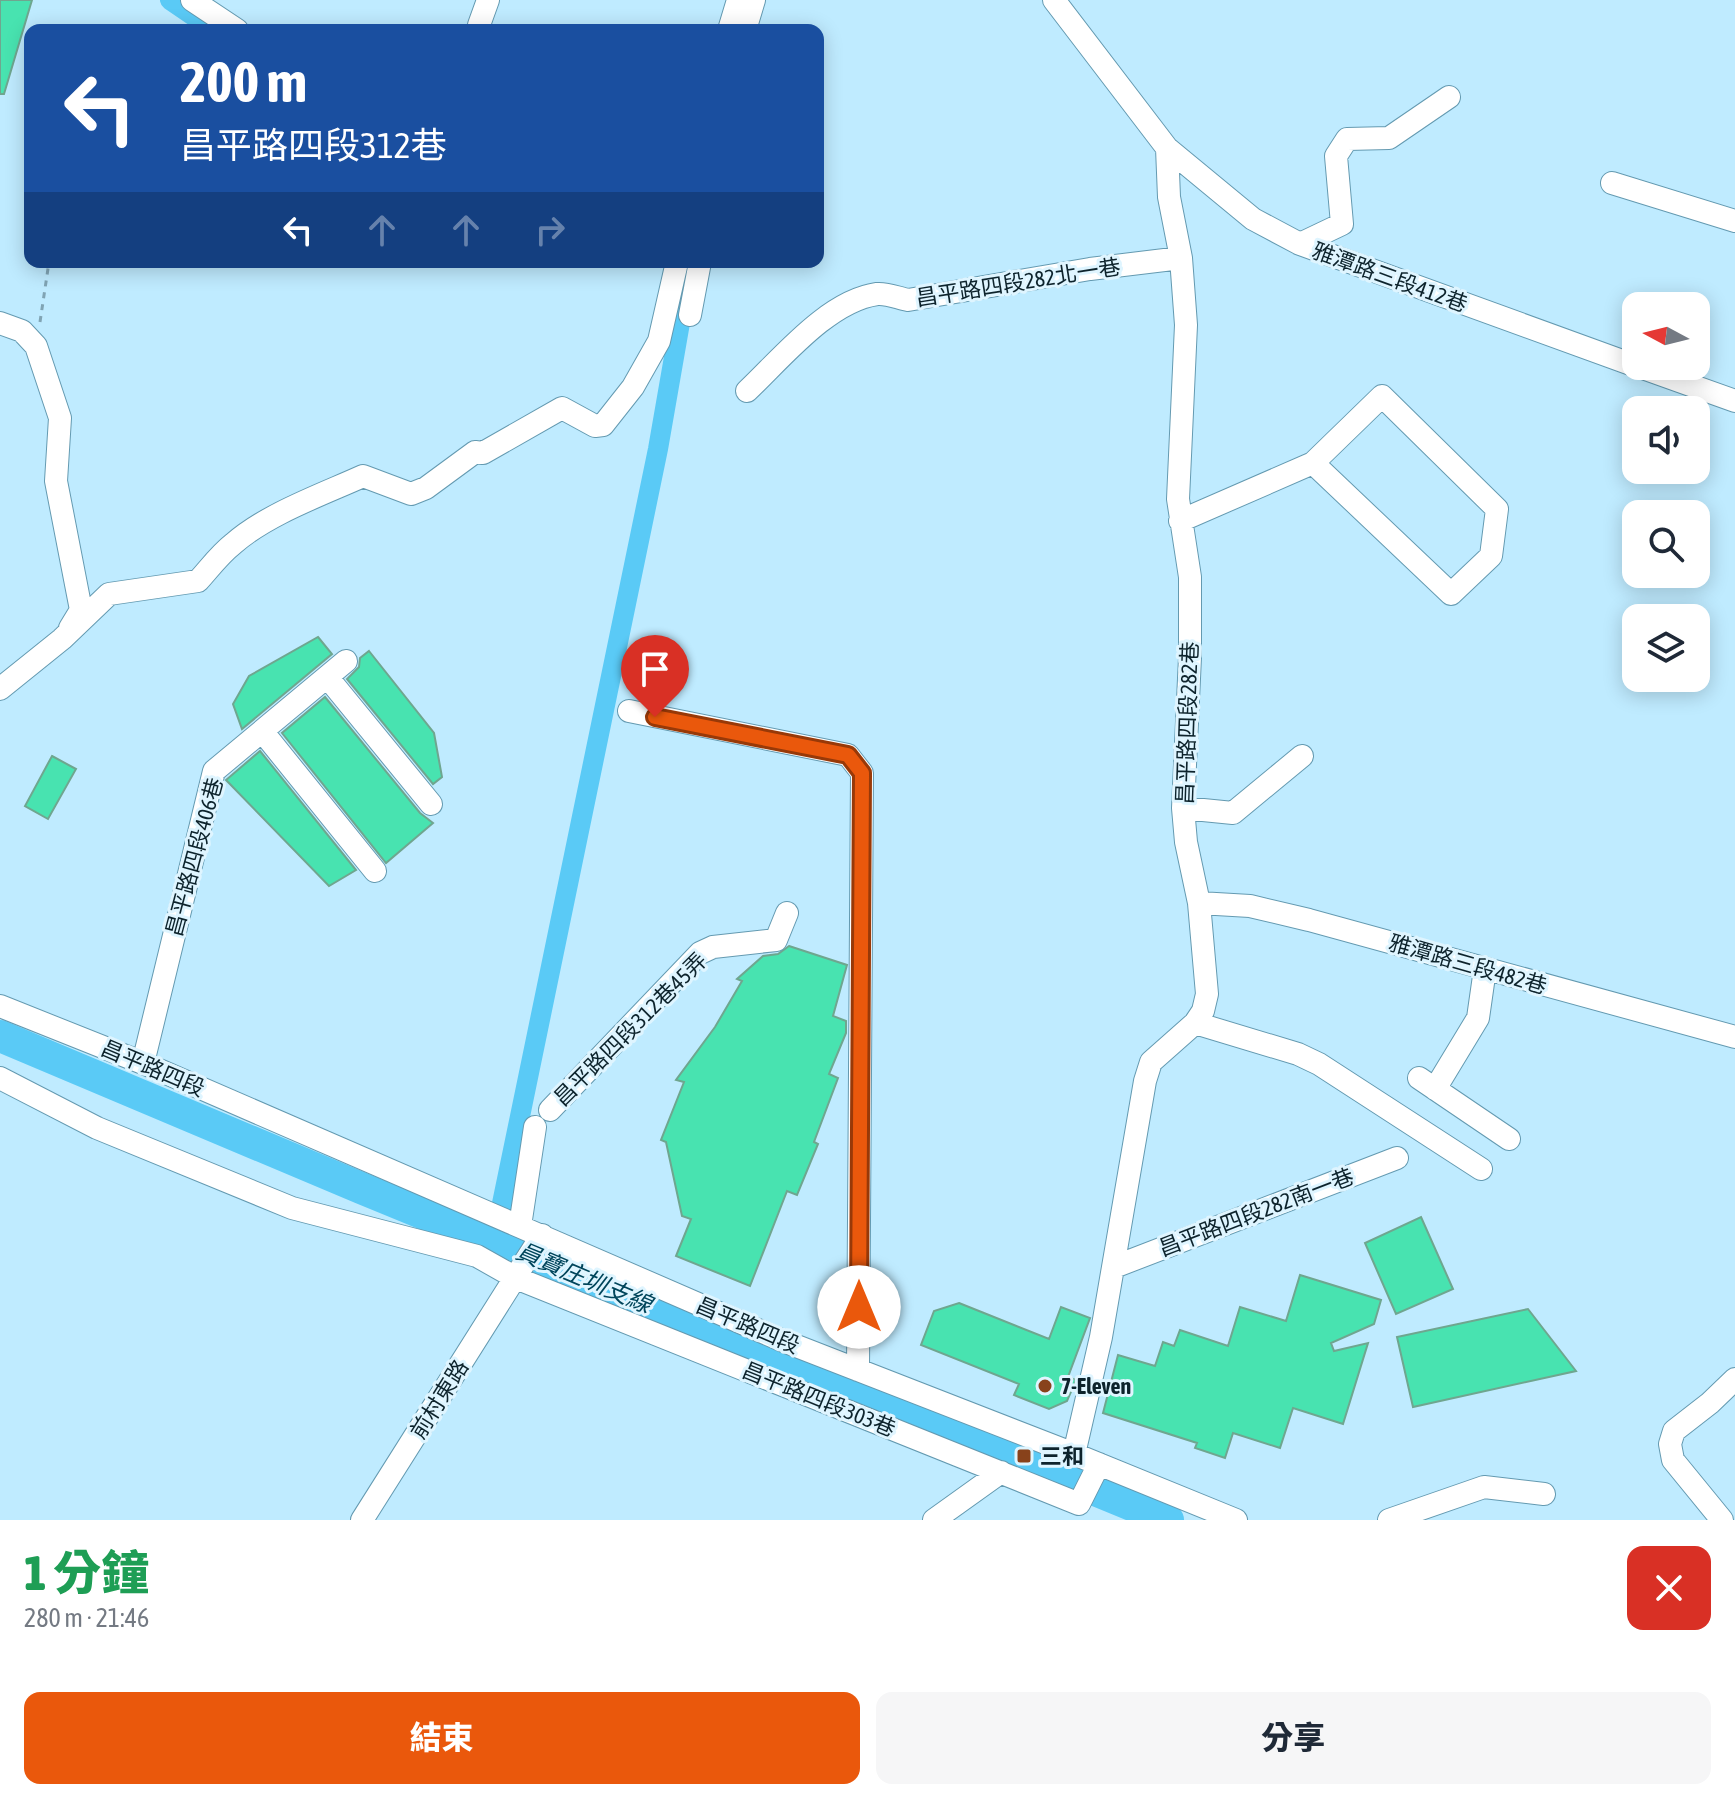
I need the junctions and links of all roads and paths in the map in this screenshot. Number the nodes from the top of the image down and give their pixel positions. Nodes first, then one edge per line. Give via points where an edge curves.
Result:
1 (192, 0) edge
2 (488, 0) edge
3 (738, 0) edge
4 (754, 0) edge
5 (1054, 0) edge
6 (228, 24) edge
7 (479, 24) edge
8 (731, 24) edge
9 (747, 24) edge
10 (1449, 97) dead end
11 (1167, 148) junction
12 (1612, 183) dead end
13 (1735, 221) edge
14 (1300, 244) junction
15 (1181, 258) junction
16 (48, 268) edge
17 (675, 268) edge
18 (699, 268) edge
19 (690, 315) dead end
20 (0, 323) edge
21 (36, 346) junction
22 (1622, 361) edge
23 (1676, 380) edge
24 (747, 391) dead end
25 (1735, 401) edge
26 (1313, 463) junction
27 (1180, 521) junction
28 (62, 639) junction
29 (346, 661) dead end
30 (328, 678) junction
31 (0, 689) edge
32 (629, 711) dead end
33 (262, 731) junction
34 (1302, 756) dead end
35 (431, 804) dead end
36 (1183, 808) junction
37 (375, 871) dead end
38 (1199, 903) junction
39 (787, 913) dead end
40 (1485, 969) junction
41 (0, 1006) edge
42 (1195, 1023) junction
43 (1735, 1037) edge
44 (143, 1063) junction
45 (0, 1078) edge
46 (550, 1110) dead end
47 (535, 1127) dead end
48 (1509, 1139) dead end
49 (1397, 1158) dead end
50 (1481, 1169) dead end
51 (520, 1226) junction
52 (539, 1240) junction
53 (1114, 1267) junction
54 (516, 1278) junction
55 (858, 1370) junction
56 (1735, 1379) edge
57 (1074, 1454) junction
58 (1099, 1464) junction
59 (1001, 1472) junction
60 (1544, 1494) dead end
61 (362, 1520) edge
62 (934, 1520) edge
63 (1236, 1520) edge
64 (1389, 1520) edge
65 (1722, 1520) edge

1 - 6 street
2 - 7 street
3 - 8 street
4 - 9 street
5 - 11 street
10 - 14 street via 1389,138 1347,139 1336,156 1342,224
11 - 14 street, 雅潭路三段412巷 via 1253,219
11 - 15 street, 昌平路四段282巷 via 1169,197
12 - 13 street
14 - 22 street, 雅潭路三段412巷
15 - 24 street, 昌平路四段282北一巷 via 908,300 880,294 850,300
15 - 27 street, 昌平路四段282巷 via 1186,325
16 - 21 path
17 - 28 street via 659,341 603,425 562,408 483,453 475,452 411,494 363,476 235,541 198,581 109,594
18 - 19 street
20 - 21 street via 22,331
21 - 28 street via 60,418 56,481 81,610
23 - 25 street, 雅潭路三段412巷
26 - 26 street via 1382,396 1497,509 1491,556 1451,594
26 - 27 street
27 - 36 street, 昌平路四段282巷 via 1190,577
28 - 31 street
29 - 30 street, 昌平路四段406巷
30 - 33 street, 昌平路四段406巷
30 - 35 street
32 - 55 street via 848,755 862,773
33 - 37 street
33 - 44 street, 昌平路四段406巷 via 214,771
34 - 36 street via 1233,813
36 - 38 street, 昌平路四段282巷
38 - 40 street, 雅潭路三段482巷 via 1295,916
38 - 42 street, 昌平路四段282巷 via 1207,994
39 - 46 street, 昌平路四段312巷45弄 via 776,940 700,953
40 - 43 street, 雅潭路三段482巷
40 - 48 street via 1478,1018 1427,1083
41 - 44 street, 昌平路四段
42 - 50 street via 1319,1064
42 - 53 street via 1151,1062
44 - 51 street, 昌平路四段
45 - 54 street, 昌平路四段303巷 via 97,1128 292,1208 477,1256
47 - 51 street
49 - 53 street, 昌平路四段282南一巷
51 - 52 street, 昌平路四段
52 - 54 street, 前村東路
52 - 55 street, 昌平路四段
53 - 57 street
54 - 59 street, 昌平路四段303巷
54 - 61 street, 前村東路
55 - 57 street, 昌平路四段
56 - 65 street via 1674,1431 1670,1444 1673,1460
57 - 58 street, 昌平路四段
58 - 59 street, 昌平路四段303巷 via 1079,1504
58 - 63 street, 昌平路四段
59 - 62 street
60 - 64 street via 1484,1487

